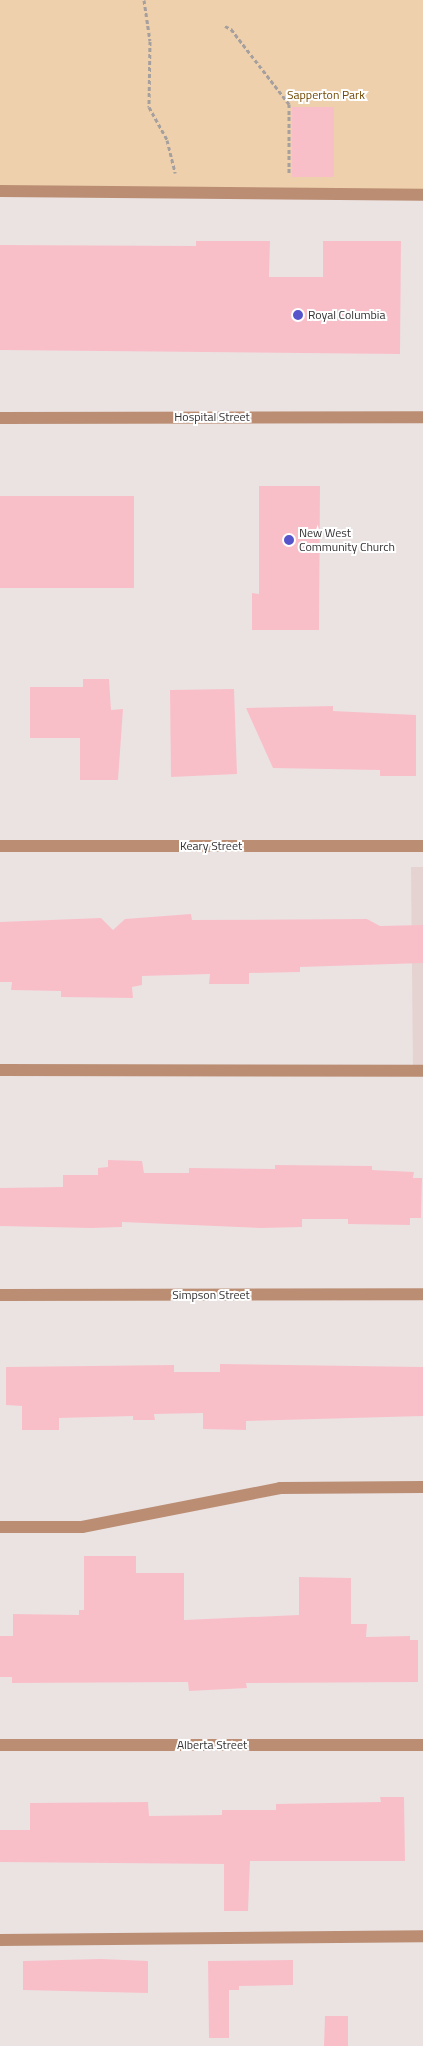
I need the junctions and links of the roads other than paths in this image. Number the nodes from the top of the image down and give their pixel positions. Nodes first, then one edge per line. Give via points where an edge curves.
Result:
1 (0, 191) edge
2 (423, 195) edge
3 (423, 417) edge
4 (0, 418) edge
5 (0, 846) edge
6 (423, 846) edge
7 (0, 1070) edge
8 (423, 1071) edge
9 (423, 1294) edge
10 (0, 1295) edge
11 (423, 1487) edge
12 (0, 1527) edge
13 (0, 1745) edge
14 (423, 1745) edge
15 (423, 1936) edge
16 (0, 1940) edge

1 - 2 street
3 - 4 street, Hospital Street
5 - 6 street, Keary Street
7 - 8 street
9 - 10 street, Simpson Street
11 - 12 street via 280,1488 82,1527
13 - 14 street, Alberta Street
15 - 16 street

